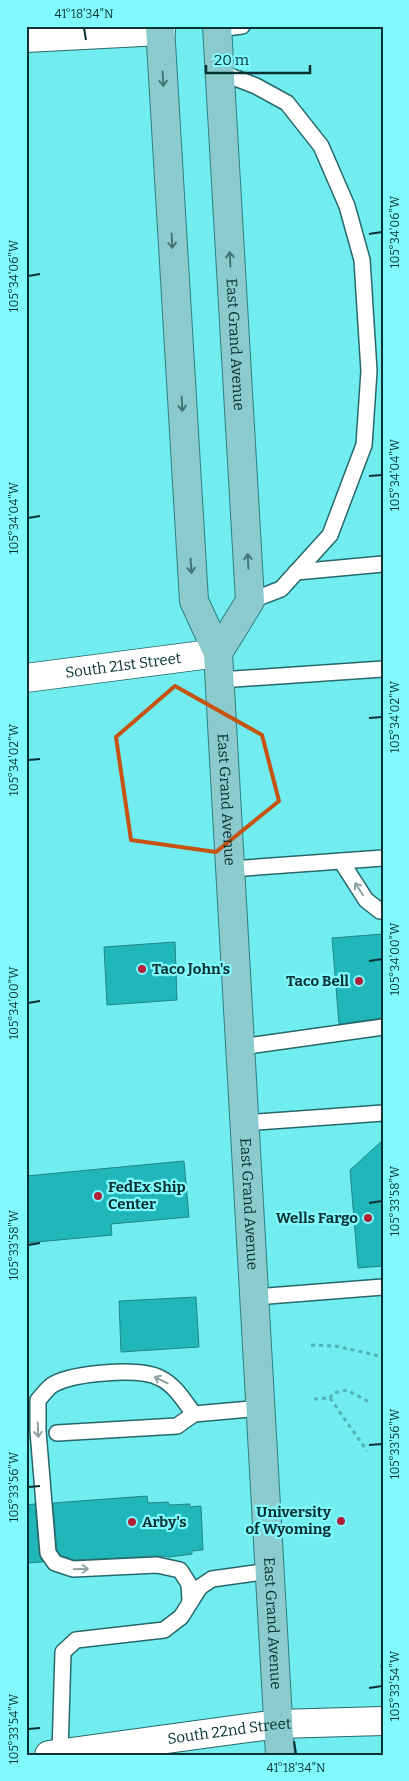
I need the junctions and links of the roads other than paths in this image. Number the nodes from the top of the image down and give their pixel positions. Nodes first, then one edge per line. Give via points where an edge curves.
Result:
1 (225, 27) edge
2 (160, 28) edge
3 (26, 38) edge
4 (220, 72) junction
5 (383, 564) edge
6 (296, 572) junction
7 (250, 601) junction
8 (218, 653) junction
9 (383, 669) edge
10 (26, 678) edge
11 (220, 680) junction
12 (383, 858) edge
13 (341, 861) junction
14 (230, 869) junction
15 (383, 911) edge
16 (383, 1027) edge
17 (241, 1047) junction
18 (383, 1113) edge
19 (245, 1123) junction
20 (383, 1287) edge
21 (255, 1297) junction
22 (261, 1408) junction
23 (194, 1414) junction
24 (57, 1433) dead end
25 (270, 1571) junction
26 (190, 1600) junction
27 (383, 1721) edge
28 (278, 1724) junction
29 (164, 1747) edge
30 (53, 1754) edge
31 (280, 1755) edge

1 - 4 main road, East Grand Avenue
2 - 3 street
2 -> 8 main road, East Grand Avenue via 194,601
4 - 6 lane via 287,103 321,146 347,206 362,260 369,371 364,445 330,535
7 -> 4 main road, East Grand Avenue
5 - 6 lane
6 - 7 lane via 281,589
7 - 8 main road
8 - 10 street, South 21st Street
8 - 11 main road, East Grand Avenue
9 - 11 lane
11 - 14 main road, East Grand Avenue
12 - 13 lane
13 - 14 lane
15 -> 13 lane via 366,900
14 - 17 main road, East Grand Avenue
16 - 17 lane
17 - 19 main road, East Grand Avenue
18 - 19 lane
19 - 21 main road, East Grand Avenue
20 - 21 lane
21 - 22 main road, East Grand Avenue
22 - 23 lane
22 - 25 main road, East Grand Avenue
23 - 24 lane via 177,1426
23 -> 26 lane via 176,1389 159,1377 126,1372 73,1376 52,1385 38,1400 48,1553 55,1563 73,1570 157,1565 180,1570 189,1584
25 - 26 lane via 212,1580 200,1587
25 - 28 main road, East Grand Avenue
26 - 30 lane via 181,1617 164,1630 76,1640 63,1652
27 - 28 street, South 22nd Street
28 - 29 street, South 22nd Street
28 - 31 main road, East Grand Avenue
29 - 30 street, South 22nd Street

